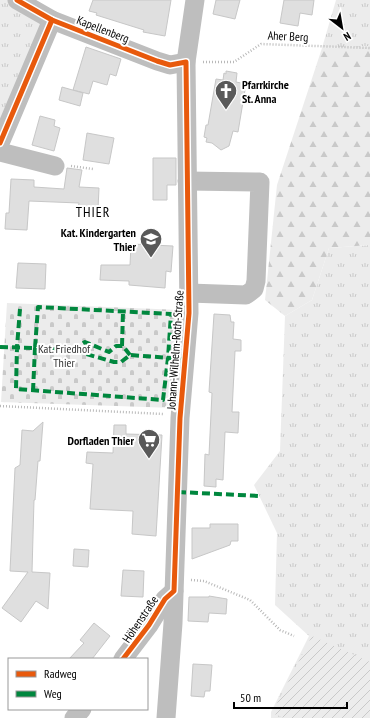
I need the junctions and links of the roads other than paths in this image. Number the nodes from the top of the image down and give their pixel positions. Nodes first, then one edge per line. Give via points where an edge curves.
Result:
1 (17, 0) edge
2 (195, 0) edge
3 (52, 20) junction
4 (186, 62) junction
5 (0, 143) edge
6 (0, 152) edge
7 (55, 166) road end
8 (187, 181) junction
9 (189, 293) junction
10 (174, 586) junction
11 (124, 658) edge
12 (81, 710) edge
13 (74, 718) edge
14 (166, 718) edge

1 - 3 street, Kapellenberg
2 - 4 street, Johann-Wilhelm-Roth-Straße
3 - 4 street, Kapellenberg via 157,61 170,65
3 - 5 street
4 - 8 street, Johann-Wilhelm-Roth-Straße
6 - 7 street
8 - 9 street, Johann-Wilhelm-Roth-Straße
8 - 9 street via 260,182 254,289 246,295
9 - 10 street, Johann-Wilhelm-Roth-Straße via 180,415
10 - 11 street, Höhenstraße
10 - 14 street, Johann-Wilhelm-Roth-Straße
12 - 13 street

